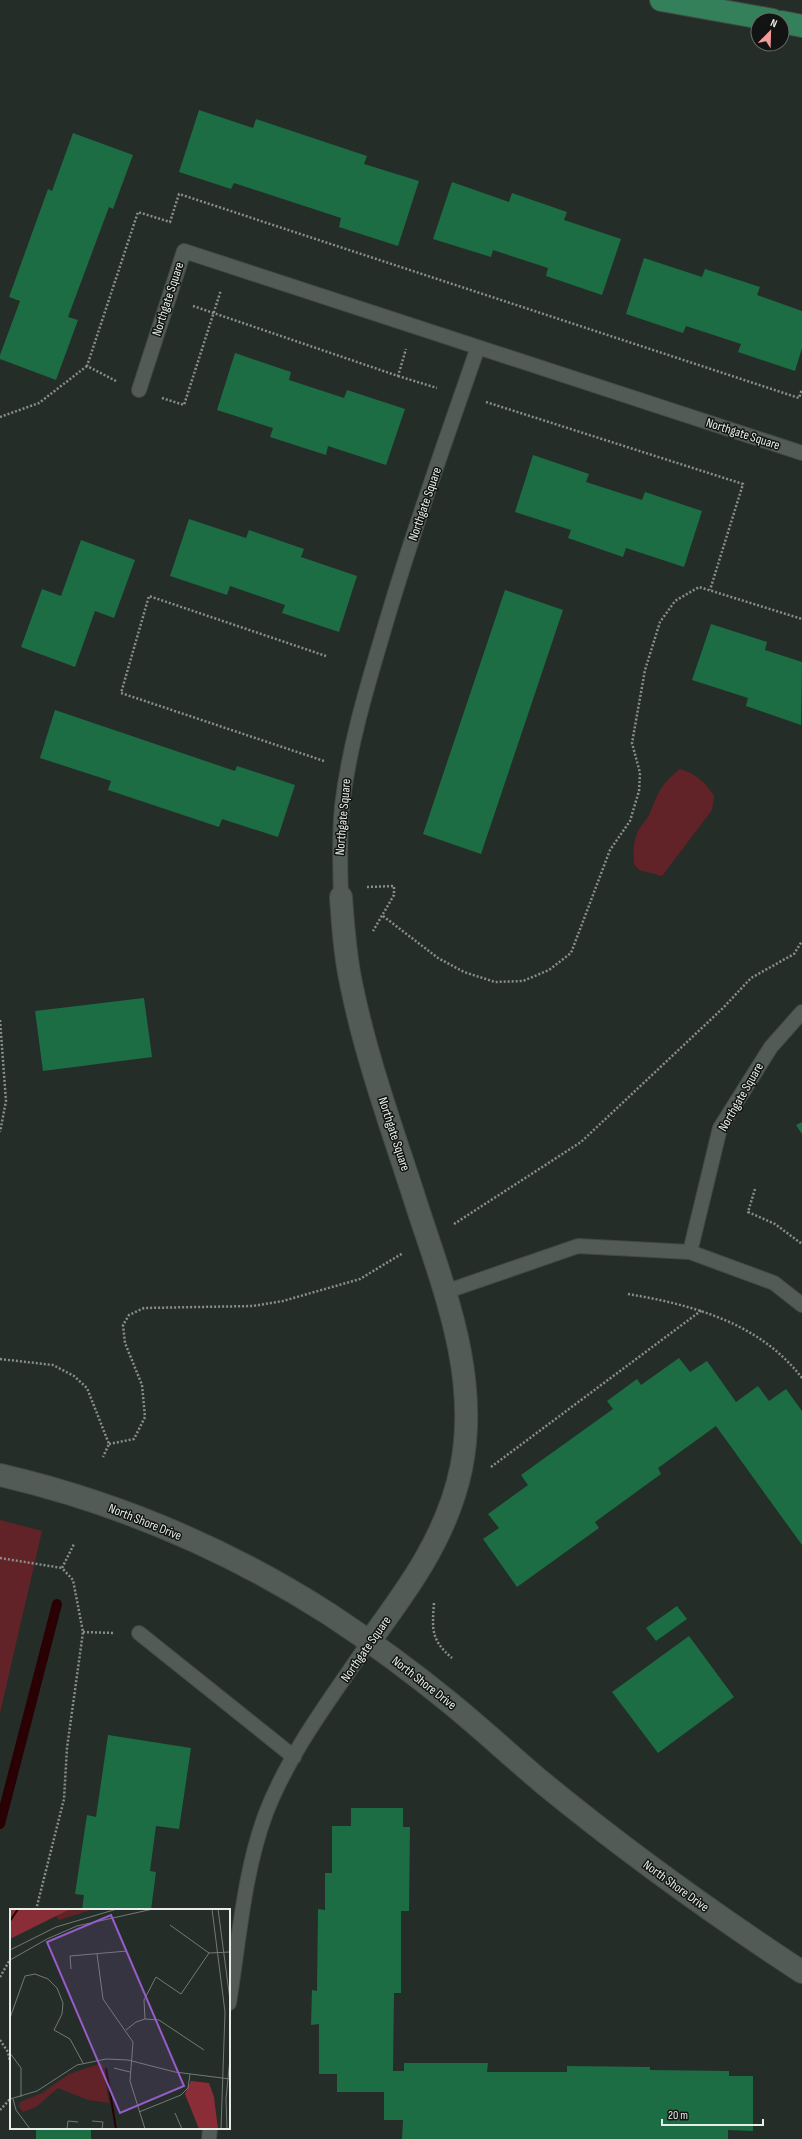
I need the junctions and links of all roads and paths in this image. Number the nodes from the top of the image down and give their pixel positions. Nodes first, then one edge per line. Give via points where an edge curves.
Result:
1 (660, 0) edge
2 (750, 16) edge
3 (790, 24) edge
4 (802, 26) edge
5 (221, 290) dead end
6 (168, 298) junction
7 (213, 314) junction
8 (414, 326) junction
9 (478, 347) junction
10 (87, 366) dead end
11 (398, 376) junction
12 (139, 390) joint
13 (462, 395) junction
14 (0, 417) edge
15 (802, 453) edge
16 (710, 590) junction
17 (802, 619) edge
18 (326, 656) dead end
19 (348, 769) junction
20 (362, 887) dead end
21 (341, 897) joint
22 (802, 1012) edge
23 (0, 1020) edge
24 (0, 1132) edge
25 (755, 1189) dead end
26 (802, 1244) edge
27 (690, 1252) junction
28 (445, 1292) junction
29 (628, 1294) dead end
30 (802, 1305) edge
31 (702, 1310) junction
32 (0, 1359) edge
33 (802, 1378) edge
34 (103, 1457) dead end
35 (489, 1469) dead end
36 (0, 1475) edge
37 (74, 1544) dead end
38 (0, 1558) edge
39 (62, 1568) junction
40 (83, 1632) junction
41 (139, 1634) joint
42 (369, 1642) junction
43 (294, 1756) junction
44 (36, 1909) edge
45 (10, 1960) edge
46 (802, 1972) edge
47 (0, 1977) edge
48 (230, 1996) edge
49 (0, 2040) edge
50 (10, 2061) edge
51 (10, 2099) edge
52 (0, 2110) edge
53 (210, 2129) edge
54 (209, 2139) edge

1 - 2 main road
3 - 4 main road
5 - 7 path
6 - 7 path
6 - 8 lane, Northgate Square via 184,251
6 - 12 lane, Northgate Square
7 - 11 path
7 - 12 path via 184,405
8 - 9 lane, Northgate Square
8 - 11 path
9 - 13 lane, Northgate Square
9 - 15 lane, Northgate Square
10 - 14 path via 39,403
11 - 13 path
13 - 16 path via 743,484
13 - 19 lane, Northgate Square via 396,588 367,686
16 - 17 path
16 - 20 path via 699,587 675,601 660,622 645,670 632,743 640,773 639,792 630,821 610,850 571,954 549,970 523,981 496,982 464,972 438,958 383,916 394,895 394,886
18 - 19 path via 149,596 121,693
19 - 21 lane, Northgate Square via 341,822
21 - 28 street, Northgate Square via 348,966 359,1019
22 - 27 lane, Northgate Square via 771,1047 720,1128
23 - 24 path via 6,1101
25 - 26 path via 748,1212 775,1224
27 - 28 lane via 578,1246
27 - 30 lane via 774,1283
28 - 42 street, Northgate Square via 464,1367 467,1398 466,1434 461,1469 448,1513 432,1550
29 - 31 path via 675,1302
31 - 33 path via 744,1329 776,1349
31 - 35 path
32 - 34 path via 53,1365 74,1376 87,1388 109,1444
36 - 42 street, North Shore Drive via 100,1504 231,1558 329,1614
37 - 39 path
38 - 39 path
39 - 40 path via 74,1580
40 - 41 path
40 - 44 path via 67,1748 64,1799
41 - 43 lane
42 - 43 lane, Northgate Square
42 - 46 street, North Shore Drive via 449,1702 650,1868
43 - 48 lane, Northgate Square via 266,1812 254,1850
45 - 47 path
49 - 50 path via 8,2052
51 - 52 path
53 - 54 lane

